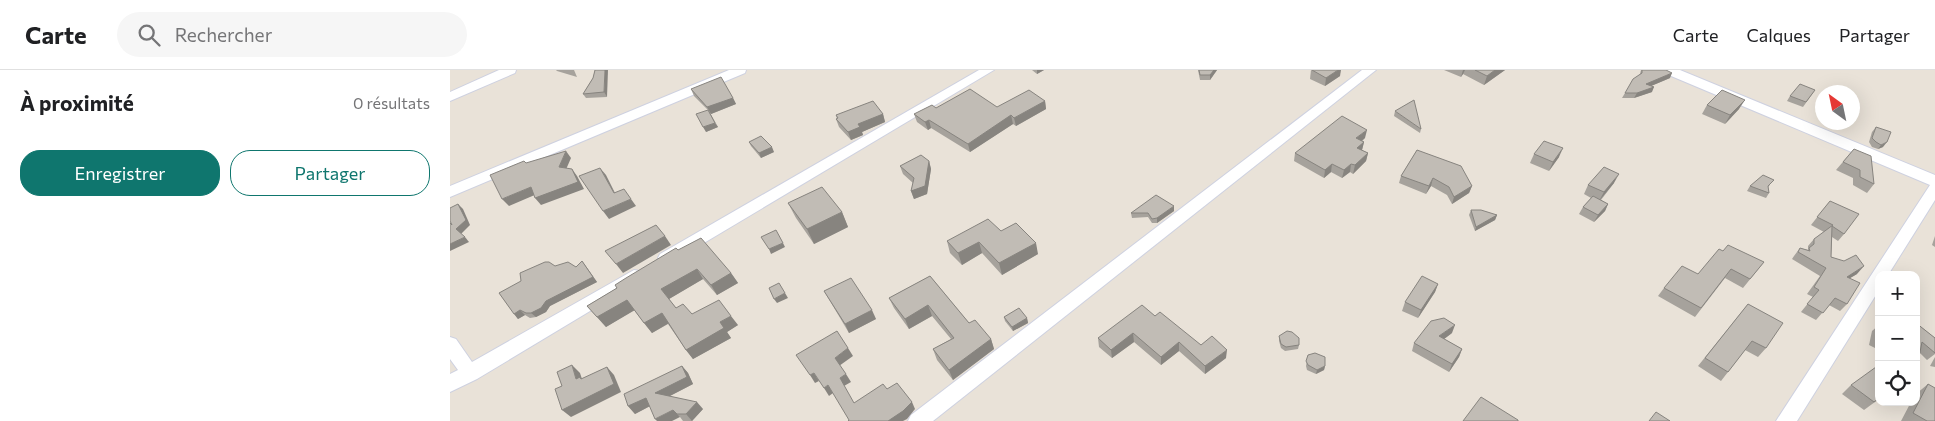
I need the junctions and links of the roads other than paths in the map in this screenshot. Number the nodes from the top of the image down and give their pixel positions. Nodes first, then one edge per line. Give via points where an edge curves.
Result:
1 (510, 70) edge
2 (740, 70) edge
3 (988, 70) edge
4 (1370, 70) edge
5 (1670, 70) edge
6 (1690, 74) edge
7 (450, 97) edge
8 (1935, 181) edge
9 (1935, 188) edge
10 (450, 192) edge
11 (1882, 271) edge
12 (1875, 281) edge
13 (450, 344) edge
14 (470, 373) junction
15 (450, 384) edge
16 (918, 421) edge
17 (1786, 421) edge

1 - 7 street
2 - 10 street
3 - 14 street
4 - 16 street
5 - 6 street
6 - 8 street
9 - 11 street
12 - 17 street
13 - 14 street
14 - 15 street

